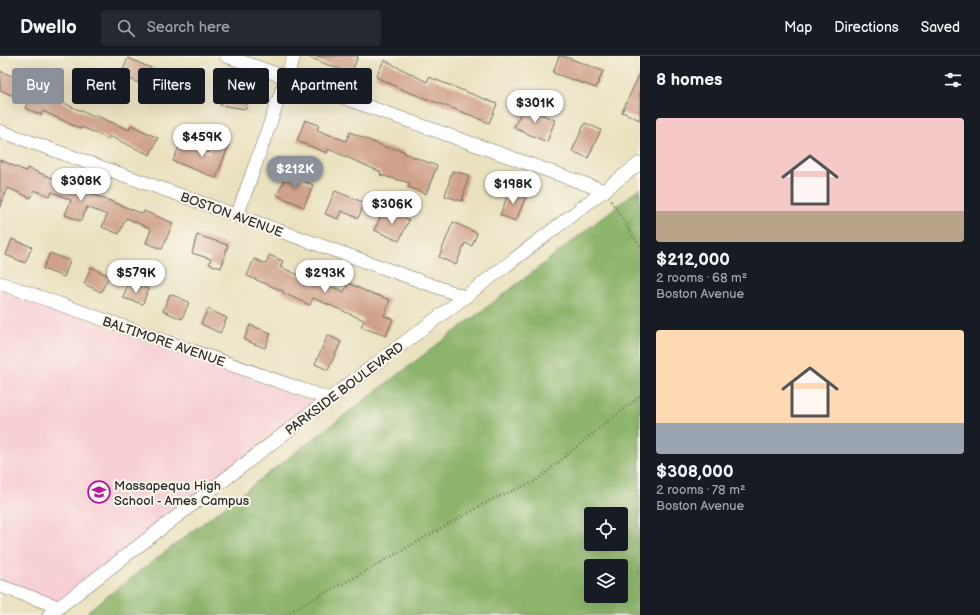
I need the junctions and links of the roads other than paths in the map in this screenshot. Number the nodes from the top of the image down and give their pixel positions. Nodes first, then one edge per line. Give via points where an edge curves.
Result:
1 (226, 56) edge
2 (294, 56) edge
3 (289, 68) edge
4 (277, 74) edge
5 (277, 103) edge
6 (362, 104) edge
7 (0, 131) edge
8 (640, 163) edge
9 (605, 191) junction
10 (237, 216) junction
11 (0, 283) edge
12 (465, 298) junction
13 (329, 399) junction
14 (0, 586) edge
15 (54, 611) edge

1 - 4 street
2 - 3 street
5 - 10 street
6 - 9 street
7 - 10 street, BOSTON AVENUE
8 - 9 street, PARKSIDE BOULEVARD
9 - 12 street, PARKSIDE BOULEVARD
10 - 12 street, BOSTON AVENUE
11 - 13 street, BALTIMORE AVENUE
12 - 13 street, PARKSIDE BOULEVARD
13 - 15 street, PARKSIDE BOULEVARD
14 - 15 street

